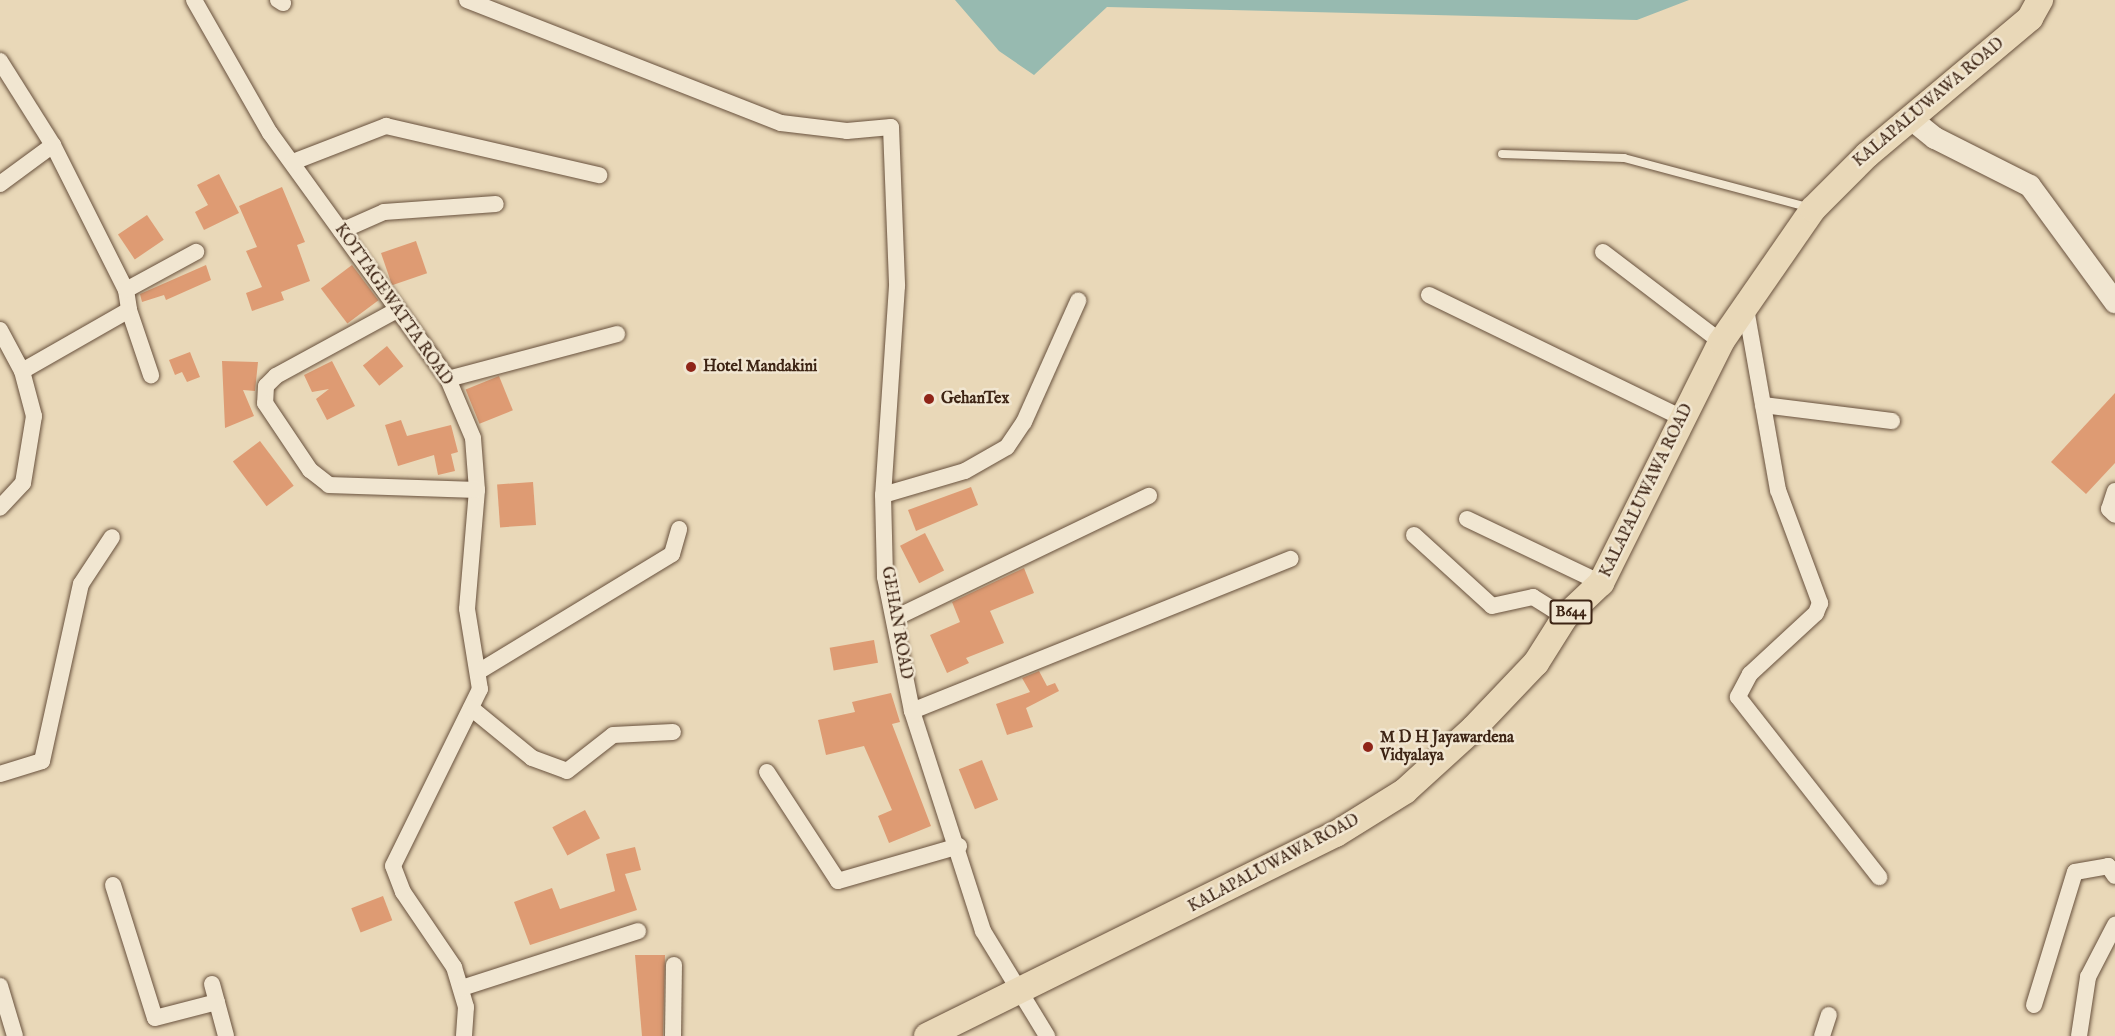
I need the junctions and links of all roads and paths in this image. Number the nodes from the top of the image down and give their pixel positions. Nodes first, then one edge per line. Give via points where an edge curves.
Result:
1 (194, 0) edge
2 (466, 0) edge
3 (2040, 0) edge
4 (0, 61) edge
5 (1910, 118) junction
6 (53, 145) junction
7 (1502, 154) dead end
8 (293, 162) junction
9 (599, 175) dead end
10 (0, 184) edge
11 (496, 204) dead end
12 (1813, 209) junction
13 (341, 231) junction
14 (196, 252) dead end
15 (1603, 252) dead end
16 (126, 290) junction
17 (1429, 295) dead end
18 (1078, 301) dead end
19 (2115, 302) edge
20 (1745, 303) junction
21 (129, 310) junction
22 (397, 310) junction
23 (0, 330) edge
24 (617, 334) dead end
25 (1721, 342) junction
26 (22, 371) junction
27 (151, 375) dead end
28 (448, 380) junction
29 (1763, 405) junction
30 (1682, 418) junction
31 (1892, 421) dead end
32 (477, 490) junction
33 (2115, 491) edge
34 (883, 495) junction
35 (1149, 496) dead end
36 (0, 508) edge
37 (2115, 515) edge
38 (1467, 519) dead end
39 (679, 530) dead end
40 (1414, 535) dead end
41 (112, 537) dead end
42 (1291, 559) dead end
43 (1601, 584) junction
44 (895, 618) junction
45 (1565, 618) junction
46 (478, 672) junction
47 (471, 708) junction
48 (912, 711) junction
49 (674, 732) dead end
50 (767, 772) dead end
51 (0, 774) edge
52 (959, 846) junction
53 (2115, 876) edge
54 (1879, 877) dead end
55 (113, 885) dead end
56 (2115, 925) edge
57 (638, 931) dead end
58 (674, 965) dead end
59 (212, 984) dead end
60 (0, 986) edge
61 (462, 988) junction
62 (1016, 993) junction
63 (217, 1002) junction
64 (2034, 1005) dead end
65 (1830, 1015) dead end
66 (15, 1036) edge
67 (226, 1036) edge
68 (464, 1036) edge
69 (673, 1036) edge
70 (927, 1036) edge
71 (1047, 1036) edge
72 (1822, 1036) edge
73 (2079, 1036) edge

1 - 8 street, KOTTAGEWATTA ROAD via 270,133
2 - 34 street, GEHAN ROAD via 781,123 847,131 891,126 897,286
3 - 5 main road, KALAPALUWAWA ROAD / B644 via 2030,18
4 - 6 street
5 - 12 main road, KALAPALUWAWA ROAD / B644
5 - 19 street via 1935,138 2030,186
6 - 10 street
6 - 16 street
7 - 12 lane via 1624,158
8 - 9 street via 386,126
8 - 13 street, KOTTAGEWATTA ROAD
11 - 13 street via 384,212
12 - 20 main road, KALAPALUWAWA ROAD / B644
13 - 22 street, KOTTAGEWATTA ROAD
14 - 16 street
15 - 25 street
16 - 21 street
17 - 30 street
18 - 34 street via 1024,422 1007,447 965,471
20 - 25 main road, KALAPALUWAWA ROAD / B644
20 - 29 street
21 - 26 street
21 - 27 street
22 - 28 street, KOTTAGEWATTA ROAD
22 - 32 street via 276,376 266,386 265,403 310,470 329,485
23 - 26 street
24 - 28 street
25 - 30 main road, KALAPALUWAWA ROAD / B644
26 - 36 street via 34,416 33,450 23,483
28 - 32 street, KOTTAGEWATTA ROAD via 473,438
29 - 31 street
29 - 54 street via 1778,490 1820,603 1816,613 1750,674 1738,697
30 - 43 main road, KALAPALUWAWA ROAD / B644
32 - 46 street, KOTTAGEWATTA ROAD via 467,609
33 - 37 street via 2109,509
34 - 44 street, GEHAN ROAD via 885,577
35 - 44 street
38 - 43 street
39 - 46 street via 672,554
40 - 45 street via 1492,606 1533,597
41 - 51 street via 81,584 42,761
42 - 48 street
43 - 45 main road, KALAPALUWAWA ROAD / B644
44 - 48 street, GEHAN ROAD
45 - 62 main road, KALAPALUWAWA ROAD / B644 via 1536,663 1405,791 1277,865
46 - 47 street, KOTTAGEWATTA ROAD via 480,689
47 - 49 street via 532,758 567,771 613,735
47 - 61 street, KOTTAGEWATTA ROAD via 393,866 403,892 443,943
48 - 52 street, GEHAN ROAD via 939,803
50 - 52 street via 837,881
52 - 62 street, GEHAN ROAD via 983,931
53 - 64 street via 2108,866 2075,872
55 - 63 street via 155,1018
56 - 73 street via 2088,977
57 - 61 street
58 - 69 street
59 - 63 street
60 - 66 street
61 - 68 street, KOTTAGEWATTA ROAD
62 - 70 main road, KALAPALUWAWA ROAD / B644
62 - 71 street, GEHAN ROAD
63 - 67 street
65 - 72 street

